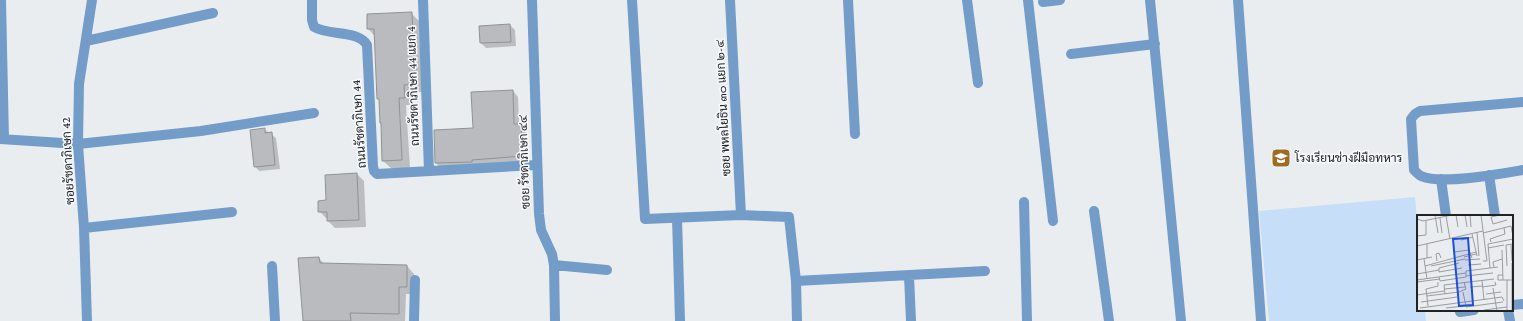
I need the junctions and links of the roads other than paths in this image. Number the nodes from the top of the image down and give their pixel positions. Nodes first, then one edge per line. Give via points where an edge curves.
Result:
1 (1, 0) edge
2 (92, 0) edge
3 (312, 0) edge
4 (423, 0) edge
5 (532, 0) edge
6 (632, 0) edge
7 (730, 0) edge
8 (848, 0) edge
9 (967, 0) edge
10 (1028, 0) edge
11 (1060, 0) edge
12 (1150, 0) edge
13 (1238, 0) edge
14 (1043, 2) dead end
15 (213, 13) dead end
16 (86, 41) junction
17 (1155, 44) junction
18 (1071, 54) dead end
19 (978, 83) dead end
20 (1523, 102) edge
21 (314, 113) dead end
22 (855, 134) dead end
23 (2, 139) edge
24 (78, 144) junction
25 (536, 165) junction
26 (1523, 170) edge
27 (429, 171) junction
28 (1489, 175) junction
29 (1440, 179) junction
30 (1024, 202) dead end
31 (1094, 211) dead end
32 (232, 212) dead end
33 (741, 215) junction
34 (1446, 215) edge
35 (1495, 215) edge
36 (677, 218) junction
37 (1053, 221) dead end
38 (84, 228) junction
39 (554, 265) junction
40 (272, 266) dead end
41 (607, 270) dead end
42 (985, 271) dead end
43 (909, 276) junction
44 (415, 280) dead end
45 (796, 281) junction
46 (1523, 304) edge
47 (1513, 305) edge
48 (1470, 311) edge
49 (1508, 311) edge
50 (1460, 314) edge
51 (87, 321) edge
52 (275, 321) edge
53 (414, 321) edge
54 (555, 321) edge
55 (680, 321) edge
56 (797, 321) edge
57 (911, 321) edge
58 (1027, 321) edge
59 (1109, 321) edge
60 (1181, 321) edge
61 (1261, 321) edge
62 (1510, 321) edge

1 - 23 street
2 - 16 street, ซอยรัชดาภิเษก 42
3 - 27 street, ถนนรัชดาภิเษก 44 via 314,27 322,31 357,36 367,45 374,171 385,175
4 - 27 street, ถนนรัชดาภิเษก 44 แยก 4
5 - 25 street, ซอย รัชดาภิเษก ๔๔
6 - 36 street via 645,219
7 - 33 street, ซอย พหลโยธิน ๓๐ แยก ๒-๔
8 - 22 street
9 - 19 street
10 - 37 street
11 - 14 street
12 - 17 street
13 - 61 street
15 - 16 street
16 - 24 street, ซอยรัชดาภิเษก 42 via 79,84
17 - 18 street
17 - 60 street
20 - 29 street via 1420,111 1415,114 1411,119 1414,170 1421,176
21 - 24 street via 201,131
23 - 24 street
24 - 38 street, ซอยรัชดาภิเษก 42
25 - 27 street, ถนนรัชดาภิเษก 44
25 - 39 street, ซอย รัชดาภิเษก ๔๔ via 541,230
26 - 28 street
28 - 29 street
28 - 35 street
29 - 34 street
30 - 58 street
31 - 59 street
32 - 38 street
33 - 36 street
33 - 45 street via 789,217
36 - 55 street
38 - 51 street, ซอยรัชดาภิเษก 42
39 - 41 street
39 - 54 street, ซอย รัชดาภิเษก ๔๔
40 - 52 street
42 - 43 street
43 - 45 street
43 - 57 street
44 - 53 street
45 - 56 street
46 - 47 street
48 - 50 street
49 - 62 street

